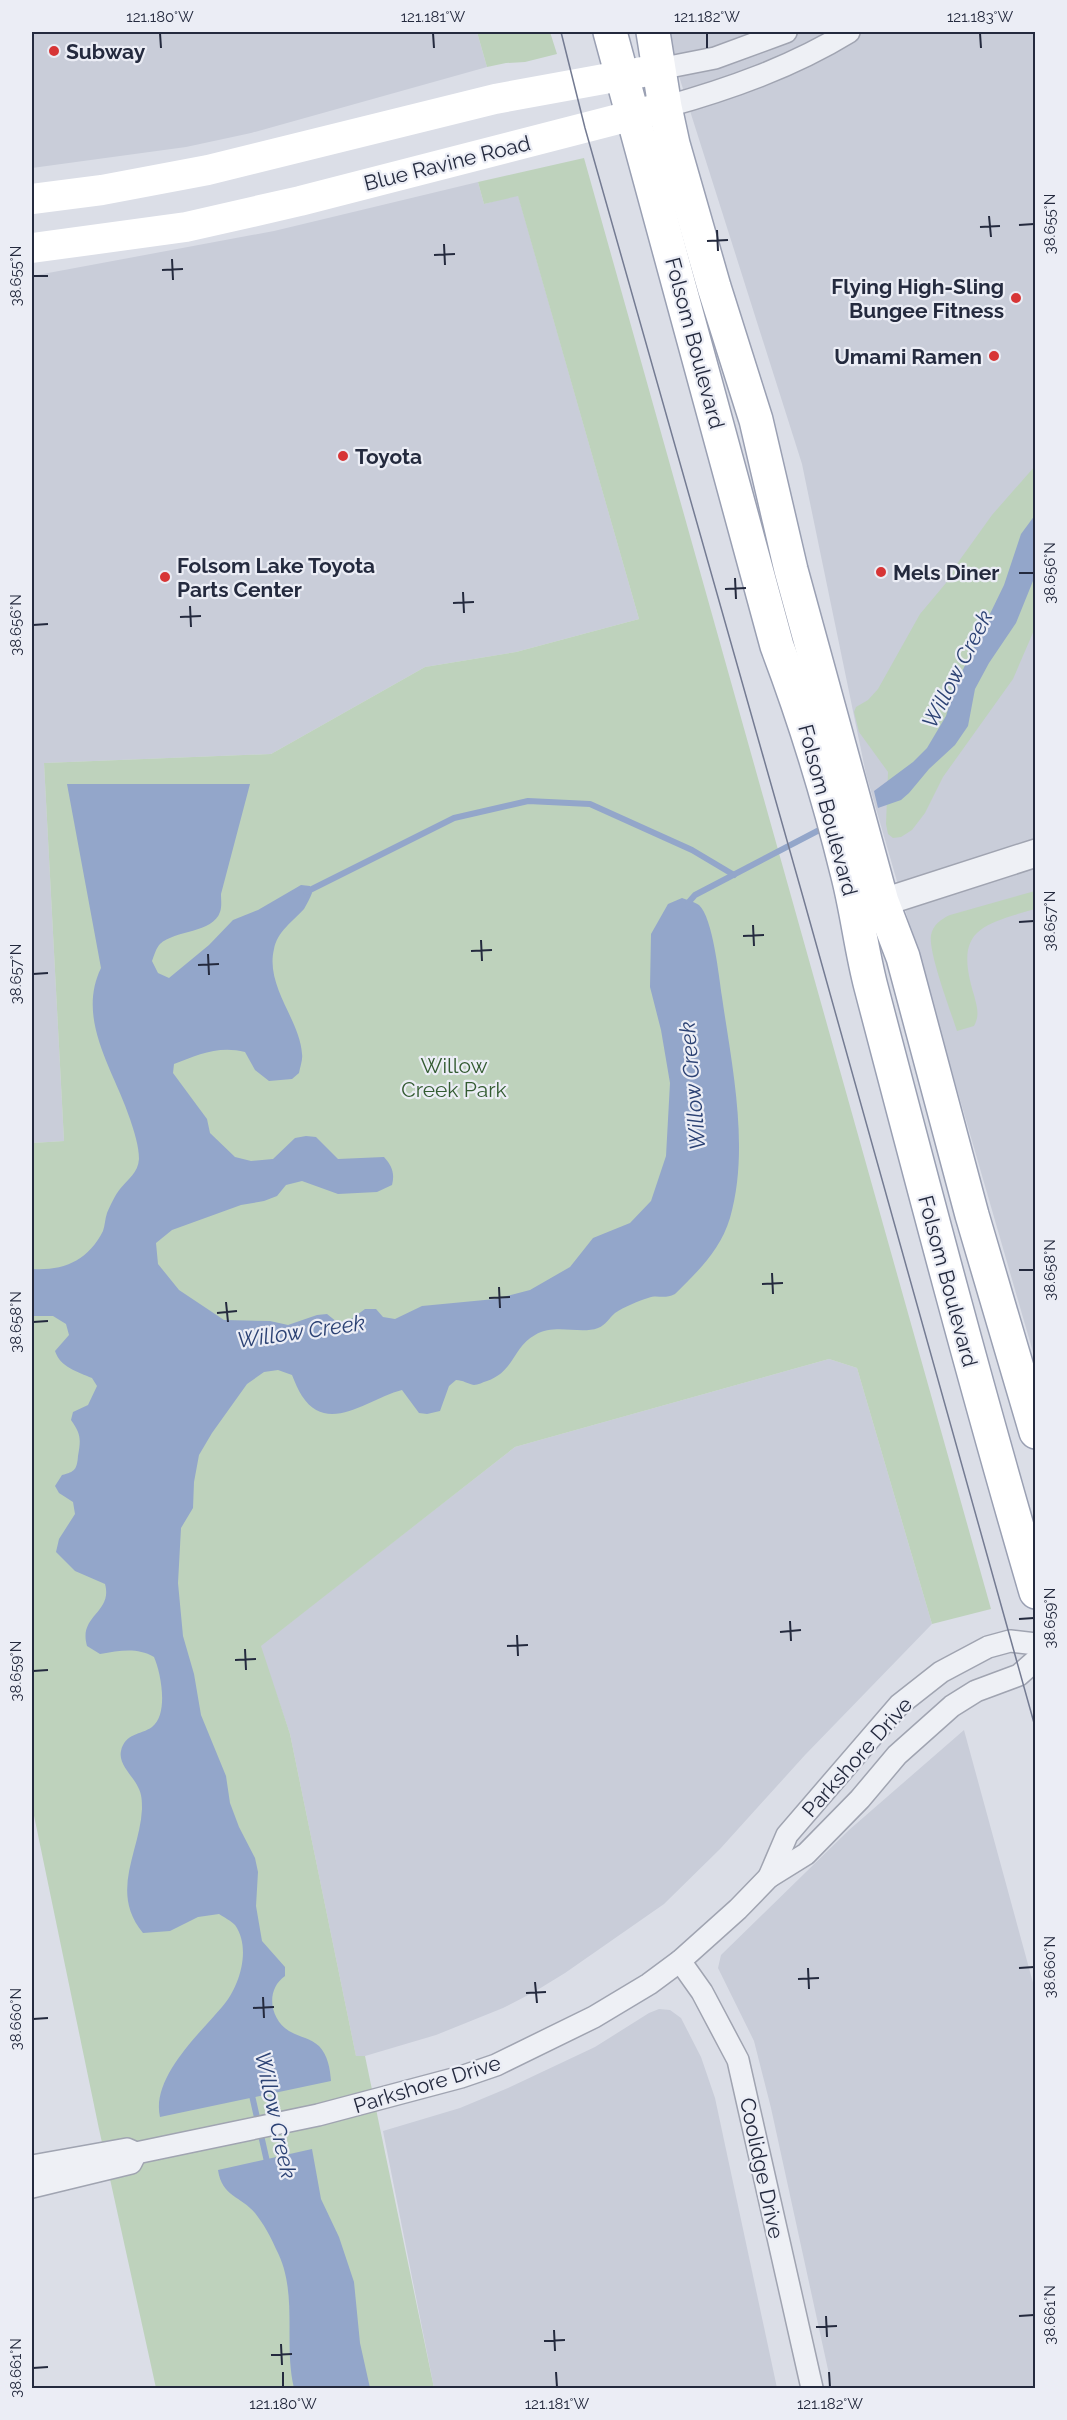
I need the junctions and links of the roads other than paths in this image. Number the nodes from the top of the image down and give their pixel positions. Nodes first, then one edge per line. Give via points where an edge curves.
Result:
1 (610, 32) edge
2 (653, 32) edge
3 (786, 32) edge
4 (849, 32) edge
5 (659, 69) junction
6 (621, 76) junction
7 (664, 107) junction
8 (633, 115) junction
9 (41, 198) edge
10 (32, 220) edge
11 (32, 248) edge
12 (839, 793) junction
13 (1035, 853) edge
14 (869, 906) junction
15 (1035, 1432) edge
16 (1035, 1592) edge
17 (1035, 1644) edge
18 (1035, 1660) edge
19 (769, 1877) junction
20 (680, 1961) junction
21 (136, 2153) junction
22 (32, 2166) edge
23 (32, 2187) edge
24 (812, 2388) edge

1 - 6 main road, Folsom Boulevard
2 - 5 main road, Folsom Boulevard
3 - 5 street via 715,58
4 - 7 street, Blue Ravine Road via 820,50 746,82
5 - 6 main road
5 - 7 main road, Folsom Boulevard
6 - 8 main road, Folsom Boulevard
6 - 9 main road via 495,99 208,170
7 - 8 main road, Blue Ravine Road
7 - 12 main road, Folsom Boulevard via 756,420
8 - 11 main road, Blue Ravine Road via 186,227
8 - 12 main road, Folsom Boulevard via 777,646
9 - 10 main road
12 - 14 main road, Folsom Boulevard
13 - 14 street
14 - 15 main road, Folsom Boulevard via 903,957
14 - 16 main road, Folsom Boulevard via 866,968
17 - 19 street, Parkshore Drive via 1010,1641 988,1647 941,1672 899,1706 786,1835
18 - 19 street, Parkshore Drive via 1019,1675 976,1691 952,1706 897,1755 806,1854
19 - 20 street, Parkshore Drive
20 - 21 street, Parkshore Drive via 594,2017 527,2051 461,2077 385,2099
20 - 24 street, Coolidge Drive via 702,1992 738,2060
21 - 22 street, Parkshore Drive via 127,2148
21 - 23 street, Parkshore Drive via 131,2163

